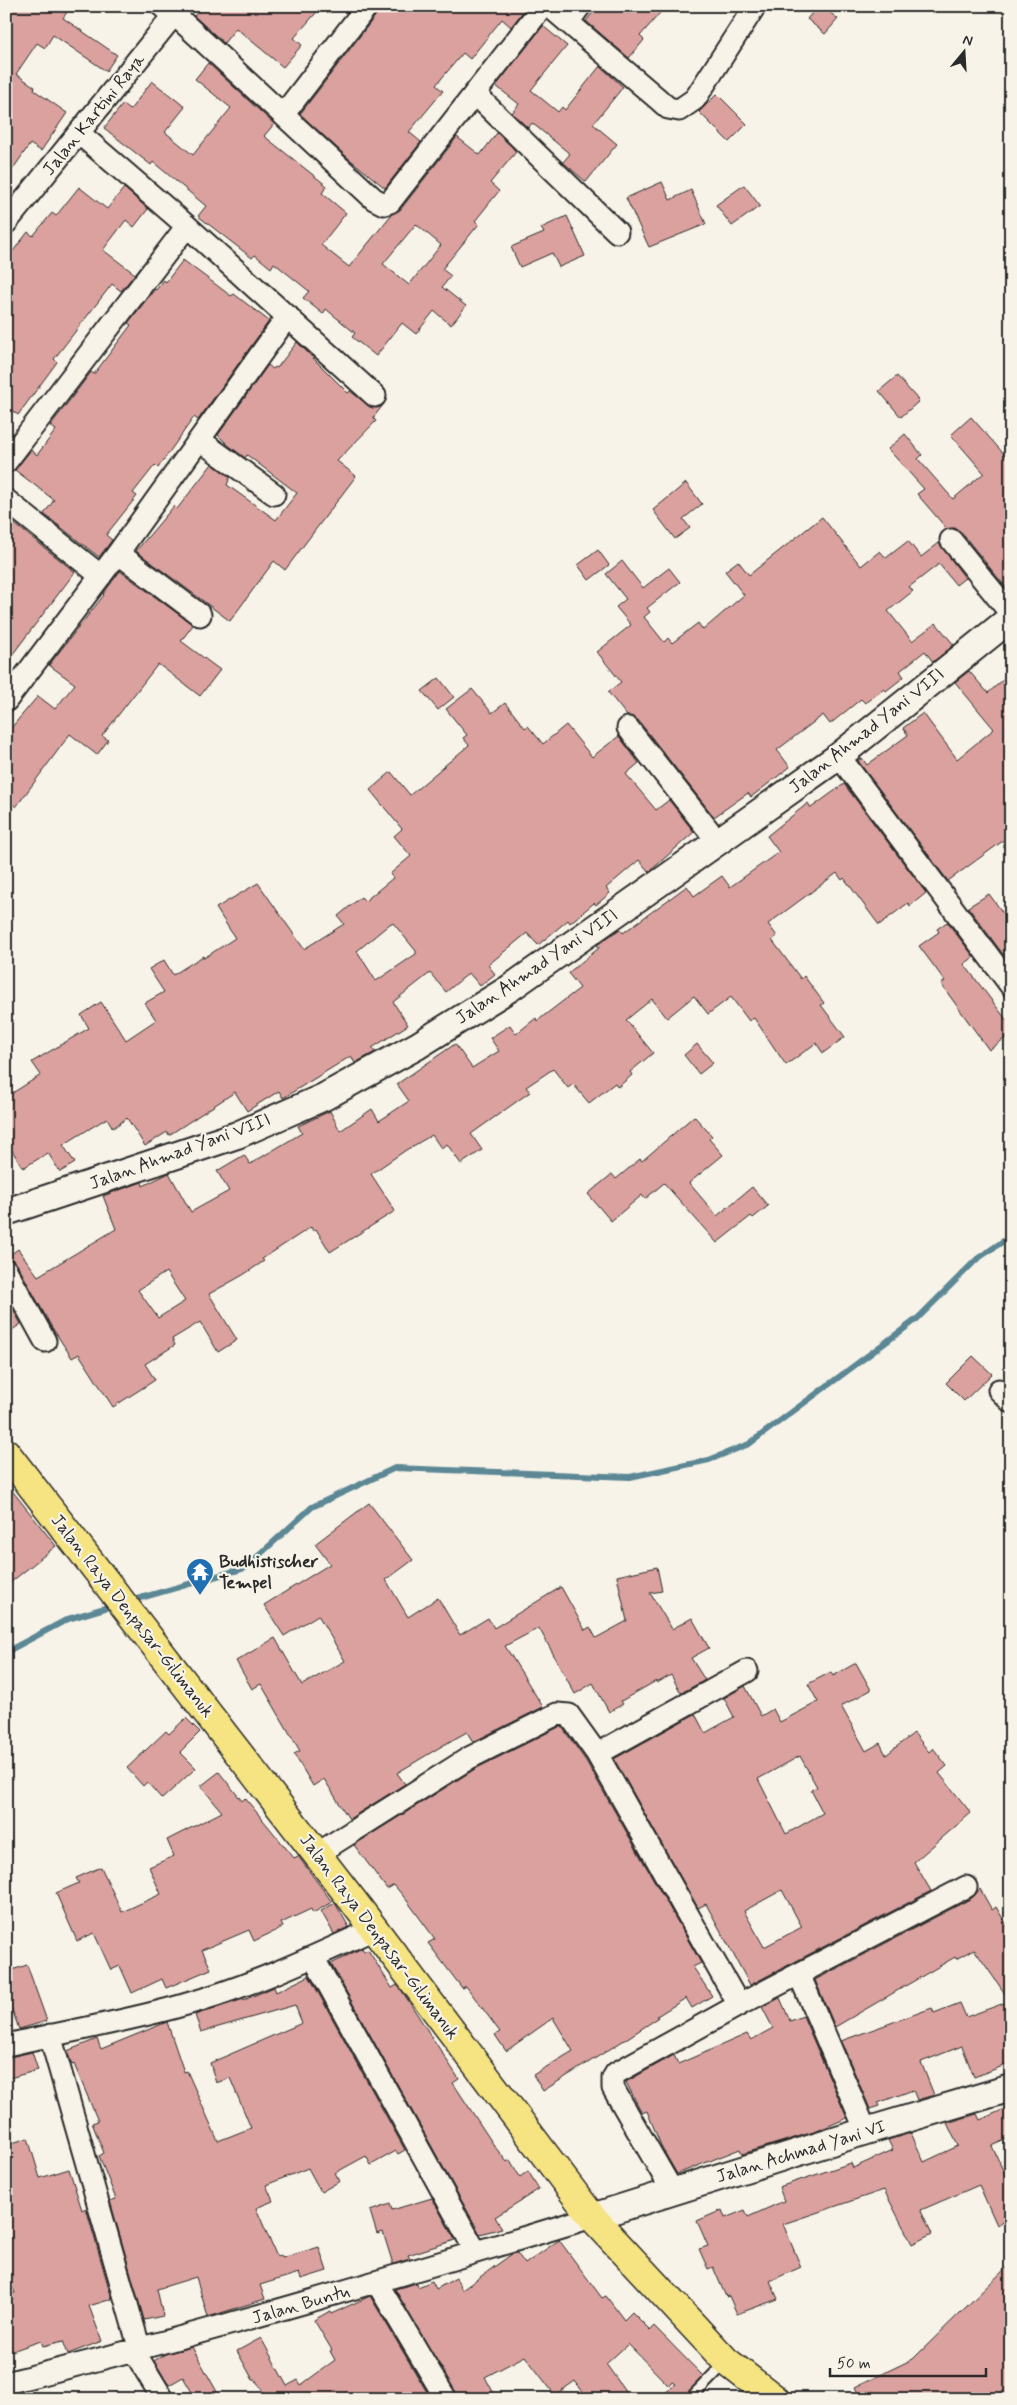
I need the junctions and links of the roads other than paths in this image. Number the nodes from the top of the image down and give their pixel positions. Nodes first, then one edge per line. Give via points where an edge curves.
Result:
1 (367, 6) edge
2 (544, 6) edge
3 (549, 6) edge
4 (755, 6) edge
5 (173, 9) edge
6 (574, 14) edge
7 (475, 94) junction
8 (283, 115) junction
9 (80, 134) junction
10 (7, 221) edge
11 (187, 226) junction
12 (617, 232) dead end
13 (288, 316) junction
14 (375, 396) dead end
15 (201, 440) junction
16 (9, 452) edge
17 (274, 494) dead end
18 (6, 500) edge
19 (951, 540) dead end
20 (118, 554) junction
21 (100, 576) junction
22 (200, 615) dead end
23 (1011, 616) edge
24 (6, 701) edge
25 (628, 728) dead end
26 (838, 756) junction
27 (718, 842) junction
28 (1011, 986) edge
29 (6, 1212) edge
30 (6, 1270) edge
31 (45, 1341) dead end
32 (6, 1453) edge
33 (747, 1671) dead end
34 (597, 1754) junction
35 (317, 1854) junction
36 (966, 1887) dead end
37 (374, 1928) junction
38 (313, 1957) junction
39 (798, 1974) junction
40 (739, 2005) junction
41 (50, 2035) junction
42 (6, 2045) edge
43 (1011, 2088) edge
44 (866, 2131) junction
45 (673, 2192) junction
46 (592, 2217) junction
47 (476, 2252) junction
48 (377, 2283) junction
49 (137, 2350) junction
50 (726, 2361) junction
51 (6, 2383) edge
52 (6, 2393) edge
53 (9, 2399) edge
54 (163, 2399) edge
55 (446, 2399) edge
56 (690, 2399) edge
57 (775, 2399) edge

1 - 8 street
2 - 7 street
3 - 6 street
4 - 6 street via 695,99 679,110 668,108 658,99
5 - 8 street
5 - 9 street, Jalan Kartini Raya
7 - 8 street via 390,202 384,204 374,199
7 - 12 street
9 - 10 street, Jalan Kartini Raya
9 - 11 street
11 - 13 street
11 - 16 street
13 - 14 street
13 - 15 street
15 - 17 street
15 - 20 street
18 - 21 street
19 - 23 street
20 - 21 street
20 - 22 street
21 - 24 street
23 - 26 street, Jalan Ahmad Yani VIII
25 - 27 street
26 - 27 street, Jalan Ahmad Yani VIII
26 - 28 street
27 - 29 street, Jalan Ahmad Yani VIII via 510,988 417,1046 324,1097 237,1135
30 - 31 street
32 - 35 highway, Jalan Raya Denpasar-Gilimanuk
33 - 34 street
34 - 35 street via 573,1719 557,1714 469,1758
34 - 40 street
35 - 37 highway, Jalan Raya Denpasar-Gilimanuk
36 - 39 street
37 - 38 street
37 - 46 highway, Jalan Raya Denpasar-Gilimanuk
38 - 41 street via 244,1986 181,2006
38 - 47 street
39 - 40 street
39 - 44 street
40 - 45 street via 616,2073 613,2078 613,2088
41 - 42 street
41 - 49 street
43 - 44 street, Jalan Achmad Yani VI
44 - 45 street, Jalan Achmad Yani VI
45 - 46 street, Jalan Achmad Yani VI
46 - 47 street, Jalan Buntu
46 - 50 highway, Jalan Raya Denpasar-Gilimanuk
47 - 48 street, Jalan Buntu
48 - 49 street, Jalan Buntu
48 - 55 street
49 - 51 street, Jalan Buntu
49 - 54 street
50 - 56 lane
50 - 57 highway, Jalan Raya Denpasar-Gilimanuk
52 - 53 street

